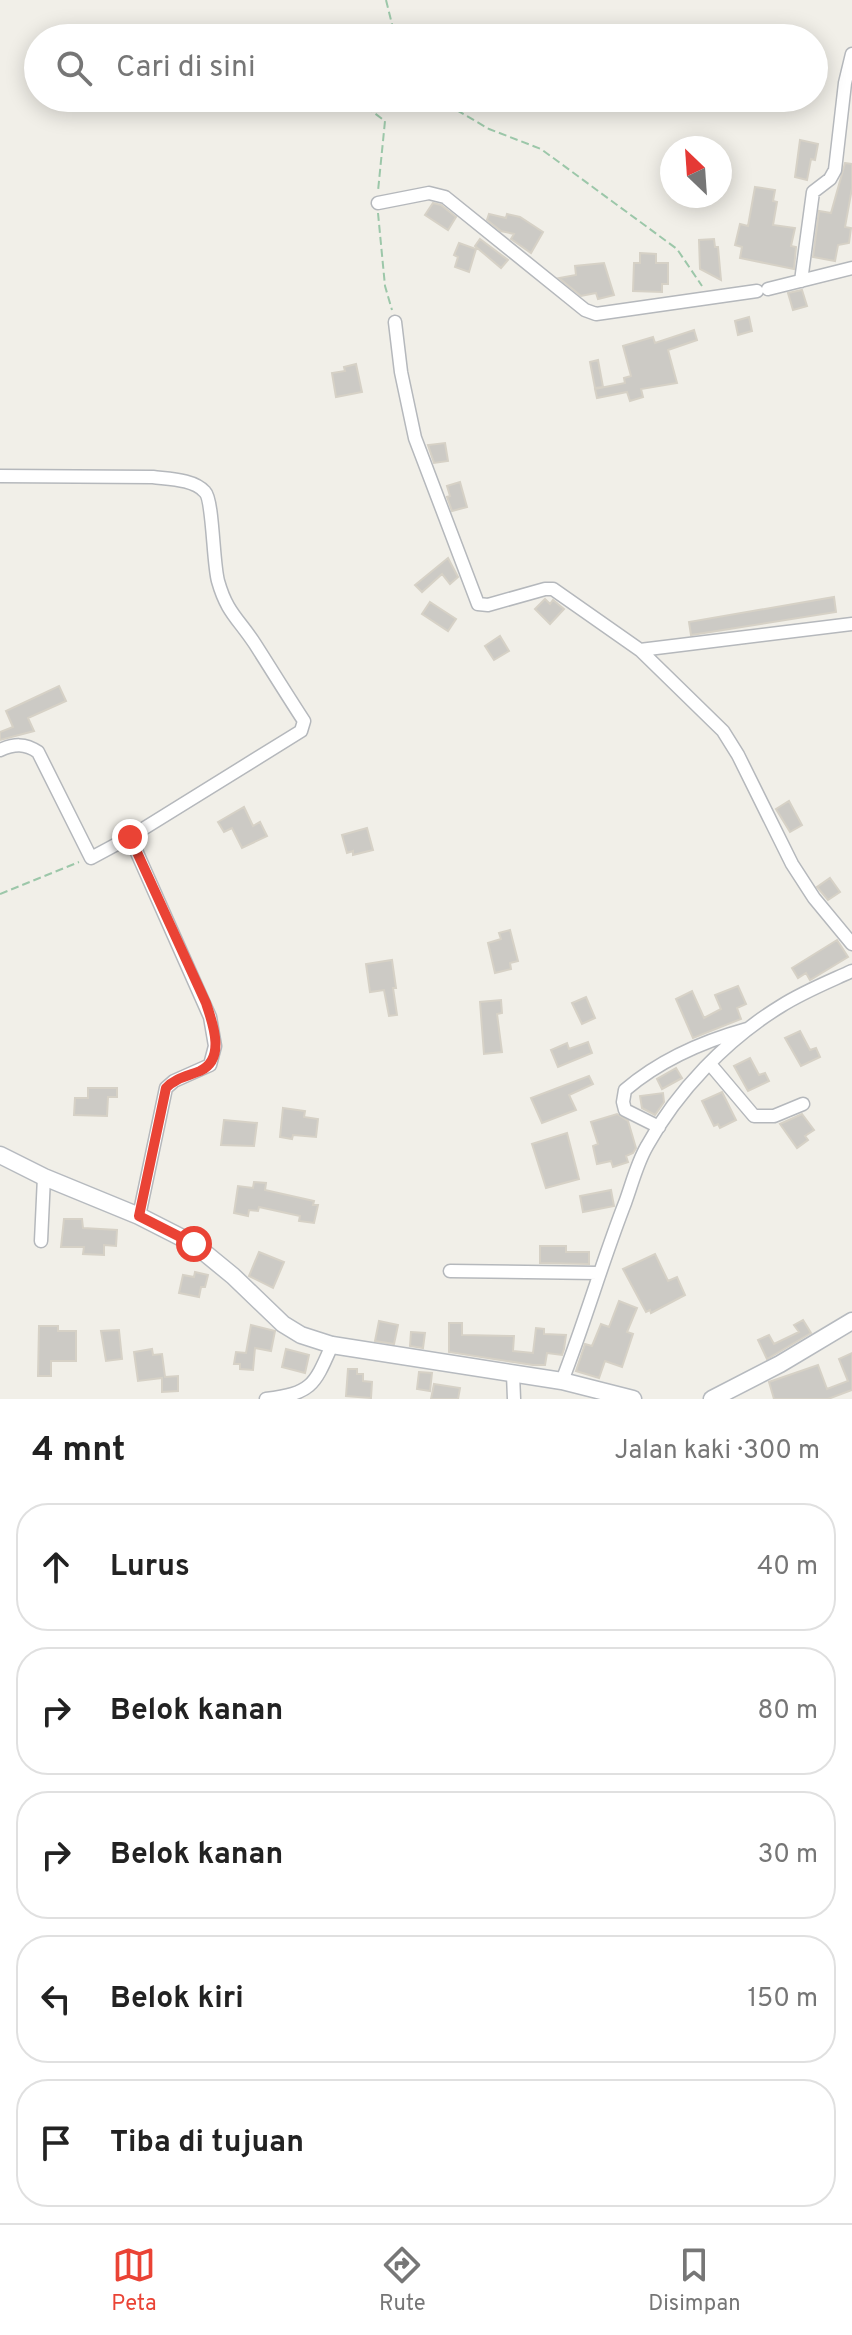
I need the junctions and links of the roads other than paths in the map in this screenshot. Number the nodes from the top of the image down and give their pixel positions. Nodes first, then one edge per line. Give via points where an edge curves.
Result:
1 (852, 54) edge
2 (378, 203) dead end
3 (852, 268) edge
4 (801, 281) junction
5 (395, 322) dead end
6 (0, 476) edge
7 (852, 624) edge
8 (640, 650) junction
9 (0, 750) edge
10 (130, 837) junction
11 (852, 944) edge
12 (852, 971) edge
13 (750, 1028) junction
14 (710, 1064) junction
15 (803, 1104) dead end
16 (659, 1127) junction
17 (0, 1155) edge
18 (44, 1177) junction
19 (139, 1216) junction
20 (41, 1241) dead end
21 (450, 1271) dead end
22 (598, 1273) junction
23 (852, 1321) edge
24 (332, 1345) junction
25 (513, 1374) junction
26 (562, 1381) junction
27 (266, 1399) edge
28 (514, 1399) edge
29 (633, 1399) edge
30 (712, 1399) edge

1 - 4 street via 835,170 813,192
2 - 4 street via 429,193 445,197 596,314
3 - 4 street
5 - 8 street via 415,438 478,604 553,589
6 - 10 street via 153,477 207,493 225,603 304,721 301,731
7 - 8 street
8 - 11 street via 723,731 778,841 814,898
9 - 10 street via 17,745 38,752 91,858
10 - 19 street via 206,1003 215,1046 210,1065 166,1088
12 - 13 street via 791,1000
13 - 14 street
13 - 16 street via 697,1046 625,1090 625,1110
14 - 15 street via 754,1116 774,1116
14 - 16 street
16 - 22 street
17 - 18 street
18 - 19 street
18 - 20 street
19 - 24 street via 194,1244 283,1324
21 - 22 street
22 - 26 street
23 - 30 street
24 - 25 street
24 - 27 street via 312,1385 293,1396
25 - 26 street
25 - 28 street
26 - 29 street

